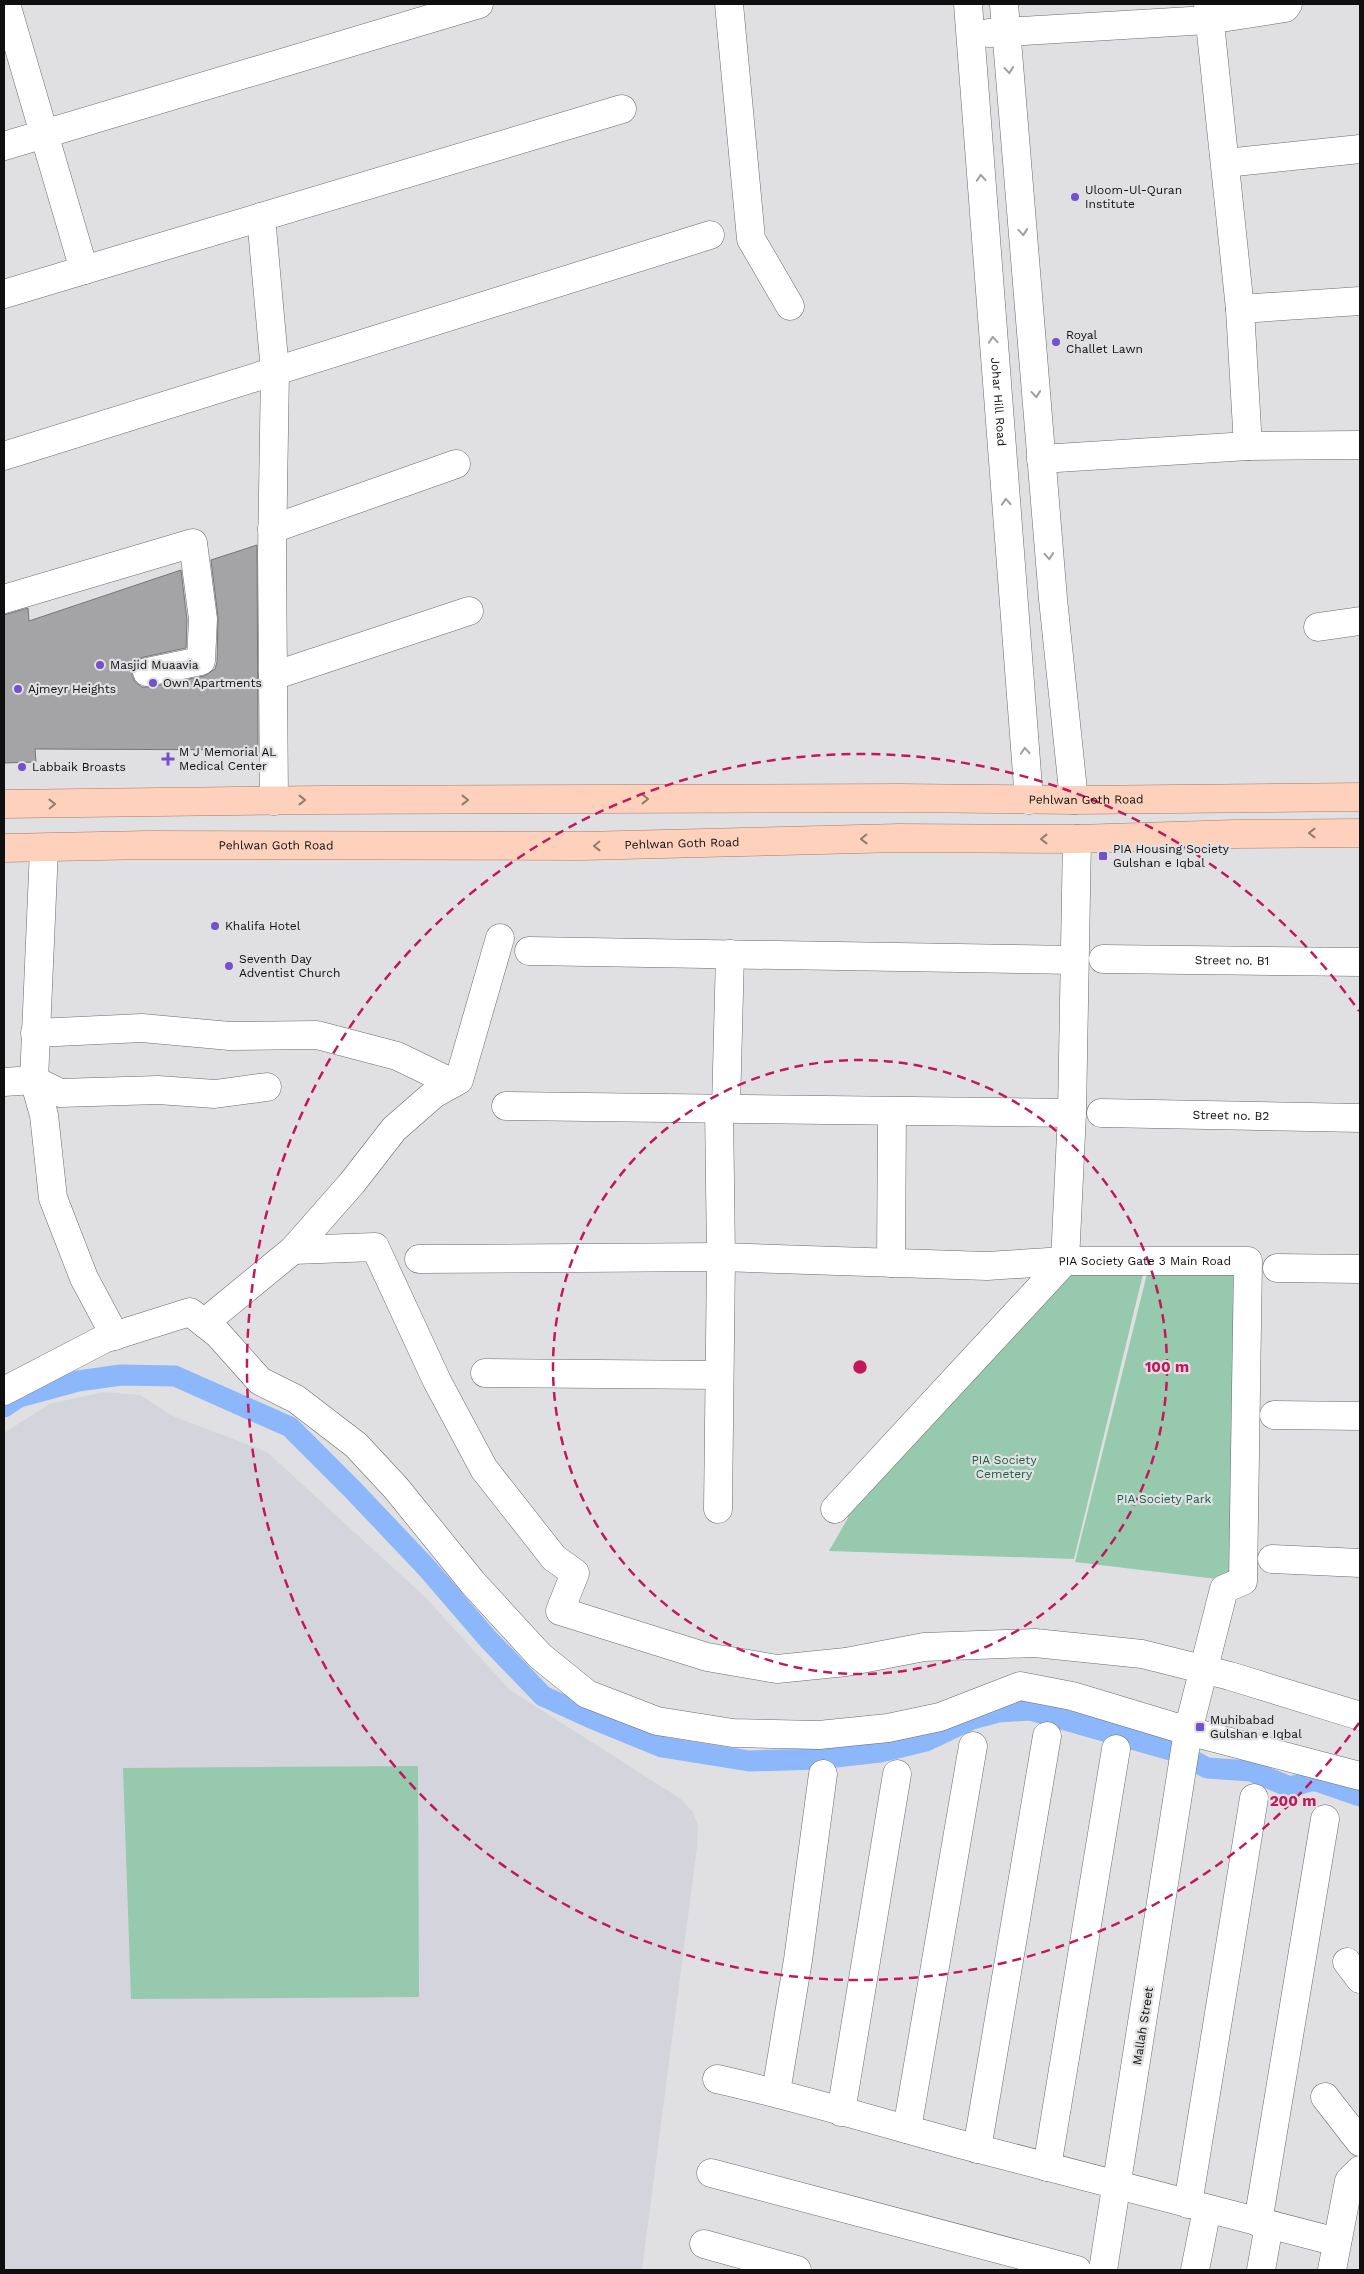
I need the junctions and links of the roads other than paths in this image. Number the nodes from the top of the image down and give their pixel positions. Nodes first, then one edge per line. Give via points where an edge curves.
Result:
1 (6, 4) edge
2 (479, 4) edge
3 (729, 4) edge
4 (968, 4) edge
5 (1004, 4) edge
6 (1288, 4) edge
7 (1208, 12) edge
8 (1006, 32) junction
9 (970, 34) junction
10 (622, 109) dead end
11 (44, 135) junction
12 (4, 146) edge
13 (1360, 150) edge
14 (1226, 163) junction
15 (261, 217) junction
16 (710, 235) dead end
17 (84, 270) junction
18 (4, 294) edge
19 (1360, 302) edge
20 (790, 306) dead end
21 (1240, 309) junction
22 (275, 371) junction
23 (1360, 445) edge
24 (1248, 446) junction
25 (4, 456) edge
26 (1042, 459) junction
27 (456, 464) dead end
28 (272, 528) junction
29 (4, 599) edge
30 (469, 611) dead end
31 (1360, 621) edge
32 (1318, 627) dead end
33 (147, 672) dead end
34 (273, 676) junction
35 (1360, 797) edge
36 (900, 798) junction
37 (1207, 799) junction
38 (1029, 800) junction
39 (1074, 800) junction
40 (239, 801) junction
41 (274, 801) junction
42 (4, 804) edge
43 (1360, 833) edge
44 (1207, 835) junction
45 (899, 838) junction
46 (1077, 839) junction
47 (237, 845) junction
48 (4, 848) edge
49 (44, 849) junction
50 (500, 938) dead end
51 (529, 951) dead end
52 (730, 954) junction
53 (1103, 959) dead end
54 (1074, 960) junction
55 (1360, 962) edge
56 (35, 1033) junction
57 (34, 1080) junction
58 (4, 1082) edge
59 (453, 1084) junction
60 (267, 1087) dead end
61 (506, 1106) dead end
62 (723, 1108) junction
63 (892, 1112) junction
64 (1072, 1113) junction
65 (1101, 1113) dead end
66 (1360, 1118) edge
67 (293, 1250) junction
68 (721, 1257) junction
69 (418, 1259) dead end
70 (1065, 1261) junction
71 (890, 1263) junction
72 (1277, 1268) dead end
73 (1360, 1269) edge
74 (204, 1323) junction
75 (115, 1336) junction
76 (485, 1373) dead end
77 (719, 1375) junction
78 (4, 1391) edge
79 (1274, 1415) dead end
80 (1360, 1416) edge
81 (718, 1509) dead end
82 (835, 1509) dead end
83 (1272, 1559) dead end
84 (1360, 1563) edge
85 (1224, 1589) joint
86 (1205, 1669) junction
87 (1360, 1716) edge
88 (1047, 1736) dead end
89 (1187, 1739) junction
90 (973, 1746) dead end
91 (1116, 1749) dead end
92 (823, 1774) dead end
93 (897, 1774) dead end
94 (1360, 1776) edge
95 (1254, 1798) dead end
96 (1324, 1819) dead end
97 (717, 2079) dead end
98 (776, 2092) junction
99 (1325, 2097) dead end
100 (841, 2112) junction
101 (906, 2130) junction
102 (1360, 2142) edge
103 (978, 2149) junction
104 (1047, 2167) junction
105 (1360, 2170) edge
106 (711, 2173) dead end
107 (1118, 2186) junction
108 (1198, 2206) junction
109 (1264, 2223) junction
110 (1337, 2242) junction
111 (704, 2244) dead end
112 (797, 2270) edge
113 (1077, 2270) edge
114 (1103, 2270) edge
115 (1195, 2270) edge
116 (1261, 2270) edge
117 (1332, 2270) edge

1 - 11 street
2 - 11 street
3 - 20 street via 751,239
4 - 9 street, Johar Hill Road
5 - 8 street
6 - 7 street via 1285,8
7 - 8 street
7 - 14 street
8 - 9 street
8 -> 26 street
38 -> 9 street, Johar Hill Road
10 - 15 street
11 - 12 street
11 - 17 street
13 - 14 street
14 - 21 street
15 - 17 street
15 - 22 street
16 - 22 street
17 - 18 street
19 - 21 street
21 - 24 street
22 - 25 street
22 - 28 street
23 - 24 street
24 - 26 street
26 -> 39 street
27 - 28 street
28 - 34 street
29 - 33 street via 193,543 203,619 201,661
30 - 34 street
31 - 32 street
34 - 41 street
35 - 37 main road, Pehlwan Goth Road
36 - 38 main road, Pehlwan Goth Road
41 -> 36 main road, Pehlwan Goth Road
36 - 45 main road
37 - 39 main road, Pehlwan Goth Road
37 - 44 main road
38 - 39 main road, Pehlwan Goth Road
40 - 41 main road, Pehlwan Goth Road
42 -> 40 main road, Pehlwan Goth Road
40 - 47 main road
43 -> 44 main road, Pehlwan Goth Road
44 - 46 main road, Pehlwan Goth Road
46 -> 45 main road, Pehlwan Goth Road
45 -> 47 main road, Pehlwan Goth Road via 583,846
46 - 54 street, PIA Society Gate 3 Main Road
47 - 49 main road, Pehlwan Goth Road
48 - 49 main road, Pehlwan Goth Road
49 - 56 street
50 - 59 street via 459,1080
51 - 52 street
52 - 54 street
52 - 62 street
53 - 55 street, Street no. B1
54 - 64 street, PIA Society Gate 3 Main Road
56 - 57 street
56 - 59 street via 142,1028 230,1036 317,1034 396,1056
57 - 58 street
57 - 60 street via 60,1093 158,1090 215,1094
57 - 75 street via 44,1115 53,1198 84,1278
59 - 67 street via 434,1094 394,1129
61 - 62 street
62 - 63 street
62 - 68 street
63 - 64 street
63 - 71 street
64 - 70 street, PIA Society Gate 3 Main Road
65 - 66 street, Street no. B2
67 - 74 street
67 - 86 street via 375,1248 437,1381 484,1469 554,1558 575,1574 560,1611 707,1657 777,1669 846,1662 924,1647 1035,1643 1142,1654
68 - 69 street
68 - 71 street
68 - 77 street
70 - 71 street via 987,1266
70 - 82 street
70 - 85 street, PIA Society Gate 3 Main Road via 1248,1262 1242,1580
72 - 73 street
74 - 75 street via 190,1312
74 - 89 street via 260,1381 296,1399 356,1445 396,1488 473,1583 540,1656 587,1694 657,1722 733,1734 819,1735 888,1728 940,1717 1020,1686 1072,1696
75 - 78 street
76 - 77 street
77 - 81 street
79 - 80 street
83 - 84 street
85 - 86 street, Mallah Street
86 - 87 street
86 - 89 street, Mallah Street
88 - 103 street
89 - 94 street
89 - 107 street, Mallah Street
90 - 101 street
91 - 104 street
92 - 98 street
93 - 100 street
95 - 108 street
96 - 109 street
97 - 98 street
98 - 100 street
99 - 102 street
100 - 101 street
101 - 103 street
103 - 104 street
104 - 107 street
105 - 110 street via 1349,2181
106 - 113 street
107 - 108 street
107 - 114 street, Mallah Street
108 - 109 street
108 - 115 street
109 - 110 street
109 - 116 street
110 - 117 street
111 - 112 street

